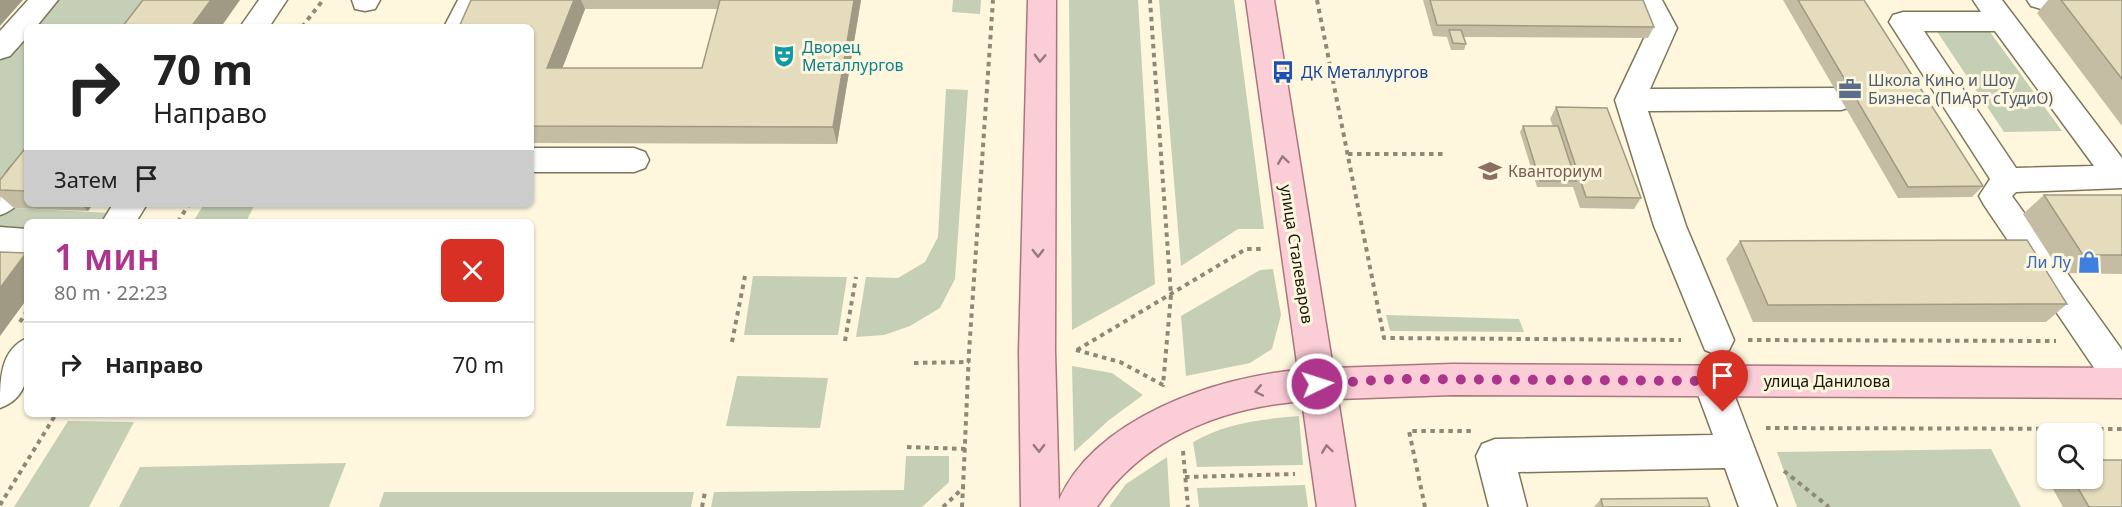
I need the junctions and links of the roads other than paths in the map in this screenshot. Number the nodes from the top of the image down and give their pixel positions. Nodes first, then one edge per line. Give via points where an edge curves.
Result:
1 (44, 0) edge
2 (273, 0) edge
3 (472, 0) edge
4 (1042, 0) edge
5 (1260, 0) edge
6 (1648, 0) edge
7 (2042, 0) edge
8 (2122, 1) edge
9 (1995, 10) edge
10 (256, 24) edge
11 (460, 24) edge
12 (0, 50) edge
13 (1841, 99) dead end
14 (1630, 100) junction
15 (534, 160) edge
16 (634, 160) dead end
17 (24, 173) edge
18 (2007, 180) junction
19 (0, 203) edge
20 (0, 240) edge
21 (24, 242) edge
22 (1717, 340) road end
23 (24, 357) edge
24 (1711, 381) junction
25 (2122, 381) edge
26 (1317, 384) junction
27 (0, 392) edge
28 (1737, 451) junction
29 (1040, 507) edge
30 (1075, 507) edge
31 (1336, 507) edge
32 (1508, 507) edge
33 (1758, 507) edge

1 - 12 street
2 - 10 street
3 - 11 street
4 -> 29 main road via 1037,351
26 -> 5 main road, улица Сталеваров
6 - 14 street via 1663,28
7 - 8 street
9 - 18 street via 1903,22
9 - 18 street via 2119,177
13 - 14 street
14 - 22 street via 1670,225
15 - 16 street
17 - 19 street
18 - 25 street via 1995,196
20 - 21 street
23 - 27 street
24 - 25 main road, улица Данилова
24 - 26 main road, улица Данилова via 1395,379
24 - 28 street
26 -> 30 main road, улица Данилова via 1216,401 1174,418 1111,462 1086,488
31 -> 26 main road, улица Сталеваров
28 - 32 street via 1496,456
28 - 33 street

